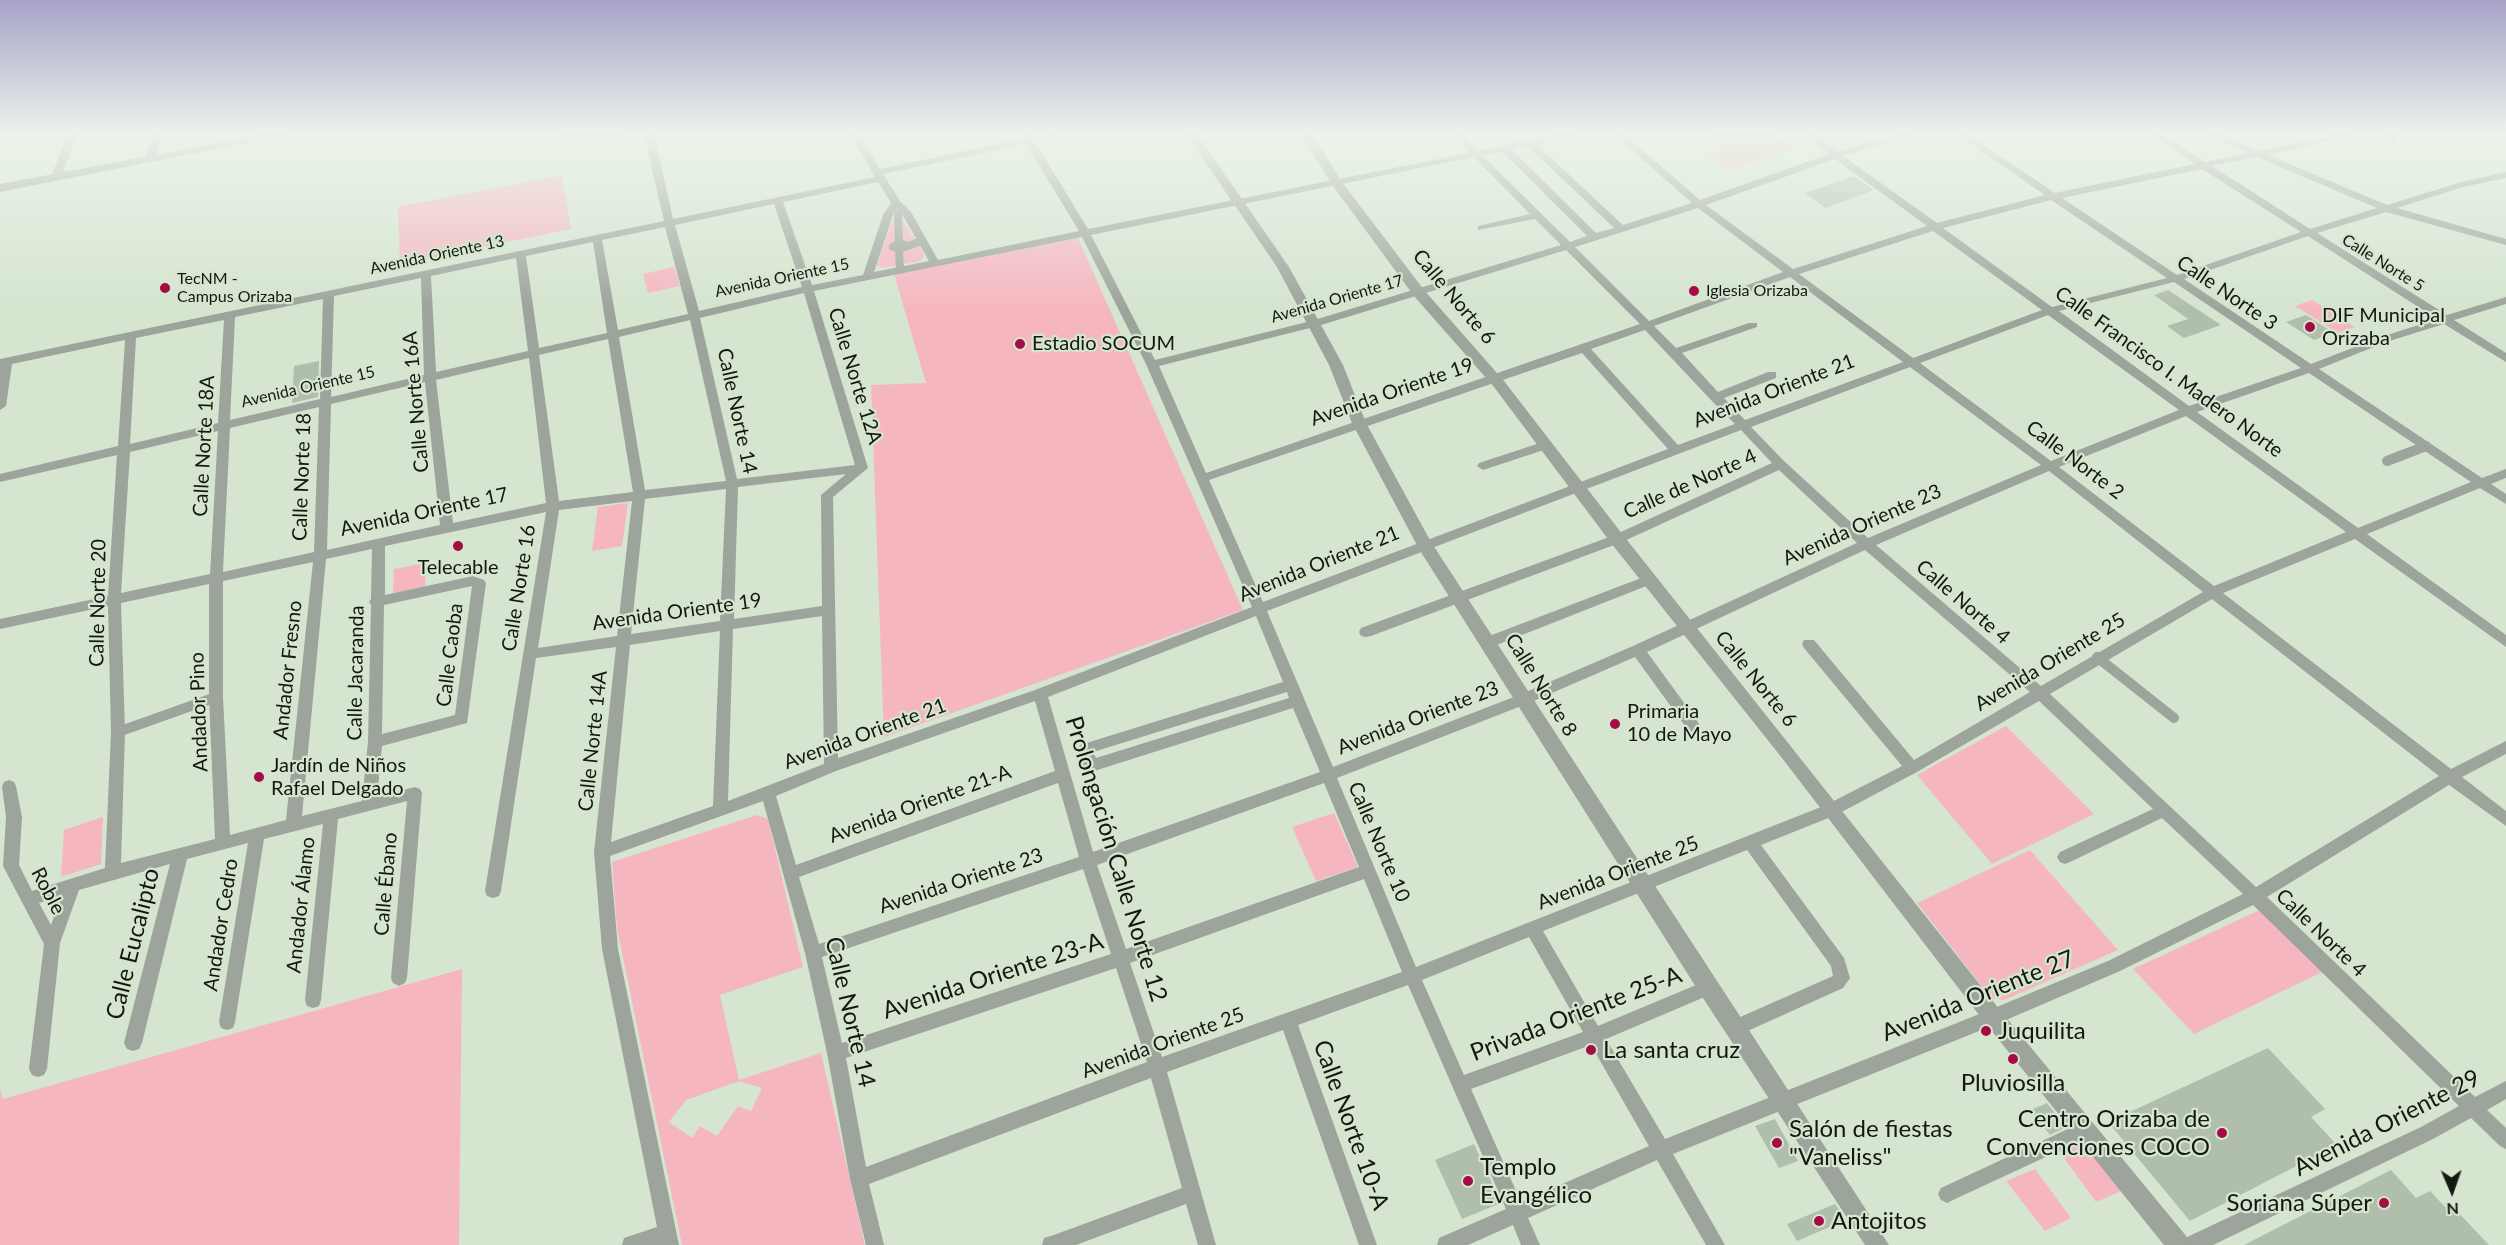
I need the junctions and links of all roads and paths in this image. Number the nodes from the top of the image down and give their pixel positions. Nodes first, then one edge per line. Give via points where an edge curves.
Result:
1 (662, 192) edge
2 (814, 192) edge
3 (887, 192) edge
4 (1060, 192) edge
5 (1229, 192) edge
6 (1289, 192) edge
7 (1344, 192) edge
8 (1514, 192) edge
9 (1550, 192) edge
10 (1582, 192) edge
11 (1685, 192) edge
12 (1732, 192) edge
13 (1887, 192) edge
14 (2043, 192) edge
15 (2074, 192) edge
16 (2243, 192) edge
17 (2347, 192) edge
18 (2439, 192) edge
19 (2050, 197) junction
20 (778, 201) junction
21 (1236, 202) junction
22 (1699, 204) junction
23 (2388, 209) junction
24 (897, 211) junction
25 (1538, 215) junction
26 (669, 223) junction
27 (1935, 227) junction
28 (1482, 228) dead end
29 (1621, 229) junction
30 (1085, 233) junction
31 (2308, 233) junction
32 (1595, 237) junction
33 (597, 238) junction
34 (922, 241) junction
35 (2506, 242) edge
36 (878, 246) junction
37 (899, 246) junction
38 (1569, 246) junction
39 (521, 254) junction
40 (935, 263) junction
41 (900, 270) junction
42 (1790, 273) junction
43 (426, 274) junction
44 (868, 276) junction
45 (2175, 279) junction
46 (808, 289) junction
47 (1419, 293) junction
48 (329, 294) junction
49 (2506, 300) edge
50 (2051, 310) junction
51 (694, 314) junction
52 (230, 315) junction
53 (2446, 320) junction
54 (1314, 324) junction
55 (1754, 325) dead end
56 (1645, 326) junction
57 (614, 333) junction
58 (131, 335) junction
59 (1584, 348) junction
60 (533, 352) junction
61 (1674, 352) junction
62 (2506, 358) edge
63 (1911, 360) junction
64 (3, 362) edge
65 (1152, 364) junction
66 (2309, 369) junction
67 (1772, 375) dead end
68 (430, 376) junction
69 (1494, 378) junction
70 (1715, 397) junction
71 (324, 401) junction
72 (0, 406) edge
73 (2187, 411) junction
74 (226, 423) junction
75 (1359, 423) junction
76 (1743, 426) junction
77 (1546, 444) junction
78 (2426, 446) junction
79 (122, 449) junction
80 (1676, 451) junction
81 (2386, 461) dead end
82 (1780, 465) junction
83 (1483, 466) dead end
84 (2050, 466) junction
85 (862, 468) junction
86 (2506, 473) edge
87 (0, 478) edge
88 (1203, 478) junction
89 (732, 482) junction
90 (2481, 483) junction
91 (1579, 487) junction
92 (639, 493) junction
93 (2506, 500) edge
94 (553, 506) junction
95 (447, 527) junction
96 (2359, 535) junction
97 (1617, 539) junction
98 (379, 543) junction
99 (1866, 544) junction
100 (1425, 545) junction
101 (320, 554) junction
102 (216, 579) junction
103 (1649, 580) junction
104 (2214, 591) junction
105 (1460, 597) junction
106 (114, 600) junction
107 (376, 602) junction
108 (1259, 608) junction
109 (830, 610) junction
110 (728, 623) junction
111 (0, 624) edge
112 (1689, 628) junction
113 (1366, 632) dead end
114 (625, 639) junction
115 (1490, 642) junction
116 (2506, 642) edge
117 (1809, 644) dead end
118 (1638, 651) junction
119 (530, 654) junction
120 (2097, 657) junction
121 (1291, 685) junction
122 (2040, 693) junction
123 (1040, 694) junction
124 (216, 697) junction
125 (1524, 699) junction
126 (1298, 701) junction
127 (2174, 718) dead end
128 (1176, 721) junction
129 (1693, 726) dead end
130 (118, 732) junction
131 (1184, 737) junction
132 (375, 742) junction
133 (2506, 747) edge
134 (831, 767) junction
135 (1912, 768) junction
136 (1329, 775) junction
137 (1062, 776) junction
138 (2451, 776) junction
139 (9, 786) dead end
140 (768, 792) junction
141 (369, 804) junction
142 (720, 810) junction
143 (1832, 810) junction
144 (2165, 810) junction
145 (331, 815) junction
146 (2506, 820) edge
147 (293, 826) junction
148 (257, 835) junction
149 (1751, 843) junction
150 (223, 844) junction
151 (602, 852) junction
152 (180, 856) junction
153 (2065, 857) dead end
154 (1088, 861) junction
155 (1368, 871) junction
156 (113, 872) junction
157 (792, 873) junction
158 (74, 883) junction
159 (1644, 886) junction
160 (493, 891) dead end
161 (2255, 896) junction
162 (29, 899) junction
163 (1533, 929) junction
164 (52, 943) junction
165 (813, 953) junction
166 (1120, 959) junction
167 (1412, 976) junction
168 (399, 978) dead end
169 (1708, 988) junction
170 (313, 1000) dead end
171 (1993, 1017) junction
172 (1288, 1021) junction
173 (227, 1022) dead end
174 (1734, 1028) junction
175 (1596, 1035) junction
176 (133, 1043) dead end
177 (836, 1053) junction
178 (1157, 1067) junction
179 (38, 1069) dead end
180 (1462, 1084) junction
181 (2506, 1090) edge
182 (1782, 1102) junction
183 (2472, 1107) junction
184 (2085, 1130) junction
185 (2506, 1140) edge
186 (1660, 1150) junction
187 (859, 1179) junction
188 (1192, 1193) junction
189 (1947, 1194) dead end
190 (1516, 1216) junction
191 (669, 1239) edge
192 (631, 1245) edge
193 (875, 1245) edge
194 (1052, 1245) edge
195 (1207, 1245) edge
196 (1368, 1245) edge
197 (1446, 1245) edge
198 (1531, 1245) edge
199 (1716, 1245) edge
200 (1878, 1245) edge
201 (2179, 1245) edge
202 (2192, 1245) edge

1 - 26 street, Calle Norte 14
2 - 20 street, Avenida Oriente 13
3 - 24 street
4 - 30 street, Calle Norte 10
5 - 21 street, Calle Norte 8
6 - 21 street, Avenida Oriente 15
7 - 47 street, Calle Norte 6
8 - 25 street, Calle Norte 4
9 - 32 street
10 - 29 street
11 - 22 street, Calle Norte 2
12 - 22 street, Avenida Oriente 17
13 - 27 street, Calle Francisco I. Madero Norte
14 - 19 street, Calle Norte 3
15 - 19 street, Avenida Oriente 19
16 - 31 street, Calle Norte 5
17 - 23 street
18 - 23 street, Avenida Oriente 21
19 - 27 street, Avenida Oriente 19
19 - 45 street, Calle Norte 3
20 - 26 street, Avenida Oriente 13
20 - 46 street, Calle Norte 12A
21 - 30 street, Avenida Oriente 15
21 - 54 street, Calle Norte 8 via 1282,267
22 - 29 street, Avenida Oriente 17
22 - 42 street, Calle Norte 2
23 - 31 street, Avenida Oriente 21
23 - 35 street
24 - 34 street
24 - 36 street
24 - 37 street
25 - 28 street
25 - 38 street, Calle Norte 4
26 - 33 street, Avenida Oriente 13
26 - 51 street, Calle Norte 14
27 - 42 street, Avenida Oriente 19
27 - 50 street, Calle Francisco I. Madero Norte
29 - 32 street, Avenida Oriente 17
30 - 40 street, Avenida Oriente 15
30 - 65 street, Calle Norte 10
31 - 45 street, Avenida Oriente 21
31 - 53 street, Calle Norte 5
32 - 38 street, Avenida Oriente 17
33 - 39 street, Avenida Oriente 13
33 - 57 street, Calle Norte 14A
34 - 37 street
34 - 40 street
36 - 37 street
36 - 44 street
37 - 41 street
38 - 47 street, Avenida Oriente 17
38 - 56 street, Calle Norte 4
39 - 43 street, Avenida Oriente 13
39 - 60 street, Calle Norte 16
40 - 41 street, Avenida Oriente 15
41 - 44 street, Avenida Oriente 15
42 - 56 street, Avenida Oriente 19
42 - 63 street, Calle Norte 2
43 - 48 street, Avenida Oriente 13
43 - 68 street, Calle Norte 16A
44 - 46 street, Avenida Oriente 15
45 - 50 street, Avenida Oriente 21
45 - 66 street, Calle Norte 3
46 - 51 street, Avenida Oriente 15
46 - 85 street, Calle Norte 12A
47 - 54 street, Avenida Oriente 17
47 - 69 street, Calle Norte 6
48 - 52 street, Avenida Oriente 13
48 - 71 street, Calle Norte 18
49 - 53 street, Avenida Oriente 23
50 - 63 street, Avenida Oriente 21
50 - 73 street, Calle Francisco I. Madero Norte
51 - 57 street, Avenida Oriente 15
51 - 89 street, Calle Norte 14
52 - 58 street, Avenida Oriente 13
52 - 74 street, Calle Norte 18A
53 - 62 street, Calle Norte 5
53 - 66 street, Avenida Oriente 23
54 - 65 street, Avenida Oriente 17
54 - 75 street, Calle Norte 8 via 1336,365
55 - 61 street
56 - 59 street, Avenida Oriente 19
56 - 61 street, Calle Norte 4
57 - 60 street, Avenida Oriente 15
57 - 92 street, Calle Norte 14A
58 - 64 street, Avenida Oriente 13
58 - 79 street, Calle Norte 20
59 - 69 street, Avenida Oriente 19
59 - 80 street
60 - 68 street, Avenida Oriente 15
60 - 94 street, Calle Norte 16
61 - 70 street, Calle Norte 4
63 - 76 street, Avenida Oriente 21
63 - 84 street, Calle Norte 2
64 - 72 street
65 - 88 street, Calle Norte 10
66 - 73 street, Avenida Oriente 23
66 - 78 street, Calle Norte 3
67 - 70 street
68 - 71 street, Avenida Oriente 15
68 - 95 street, Calle Norte 16A
69 - 75 street, Avenida Oriente 19
69 - 77 street, Calle Norte 6
70 - 76 street, Calle Norte 4
71 - 74 street, Avenida Oriente 15
71 - 101 street, Calle Norte 18
73 - 84 street, Avenida Oriente 23
73 - 96 street, Calle Francisco I. Madero Norte
74 - 79 street, Avenida Oriente 15
74 - 102 street, Calle Norte 18A
75 - 88 street, Avenida Oriente 19
75 - 100 street, Calle Norte 8
76 - 80 street, Avenida Oriente 21
76 - 82 street, Calle Norte 4
77 - 83 street
77 - 91 street, Calle Norte 6
78 - 81 street
78 - 90 street, Calle Norte 3
79 - 87 street, Avenida Oriente 15
79 - 106 street, Calle Norte 20
80 - 91 street, Avenida Oriente 21
82 - 97 street, Calle de Norte 4
82 - 99 street, Calle Norte 4
84 - 99 street, Avenida Oriente 23
84 - 104 street, Calle Norte 2
85 - 89 street, Avenida Oriente 17
85 - 109 street, Calle Norte 12A via 827,495
86 - 90 street, Avenida Oriente 25
88 - 108 street, Calle Norte 10
89 - 92 street, Avenida Oriente 17
89 - 110 street, Calle Norte 14
90 - 93 street, Calle Norte 3
90 - 96 street, Avenida Oriente 25
91 - 97 street, Calle Norte 6
91 - 100 street, Avenida Oriente 21
92 - 94 street, Avenida Oriente 17
92 - 114 street, Calle Norte 14A
94 - 95 street, Avenida Oriente 17
94 - 119 street, Calle Norte 16
95 - 98 street, Avenida Oriente 17
96 - 104 street, Avenida Oriente 25
96 - 116 street, Calle Francisco I. Madero Norte
97 - 103 street, Calle Norte 6
97 - 105 street, Calle de Norte 4
98 - 101 street, Avenida Oriente 17
98 - 107 street, Calle Jacaranda
99 - 112 street, Avenida Oriente 23
99 - 122 street, Calle Norte 4
100 - 105 street, Calle Norte 8
100 - 108 street, Avenida Oriente 21
101 - 102 street, Avenida Oriente 17
101 - 147 street, Andador Fresno
102 - 106 street, Avenida Oriente 17
102 - 124 street, Andador Pino
103 - 112 street, Calle Norte 6
103 - 115 street
104 - 120 street, Avenida Oriente 25
104 - 138 street, Calle Norte 2
105 - 113 street, Calle de Norte 4
105 - 115 street, Calle Norte 8
106 - 111 street, Avenida Oriente 17
106 - 130 street, Calle Norte 20
107 - 132 street, Calle Jacaranda
107 - 132 street, Calle Caoba via 477,580 462,719
108 - 121 street, Calle Norte 10
108 - 123 street, Avenida Oriente 21
109 - 110 street, Avenida Oriente 19
109 - 134 street, Calle Norte 12A
110 - 114 street, Avenida Oriente 19
110 - 142 street, Calle Norte 14
112 - 118 street, Avenida Oriente 23
112 - 143 street, Calle Norte 6
114 - 119 street, Avenida Oriente 19
114 - 151 street, Calle Norte 14A
115 - 125 street, Calle Norte 8
117 - 135 street
118 - 125 street, Avenida Oriente 23
118 - 129 street
119 - 160 street, Calle Norte 16
120 - 122 street, Avenida Oriente 25
120 - 127 street
121 - 126 street, Calle Norte 10
121 - 128 street
122 - 135 street, Avenida Oriente 25
122 - 144 street, Calle Norte 4
123 - 134 street, Avenida Oriente 21
123 - 137 street, Prolongación Calle Norte 12
124 - 130 street
124 - 150 street, Andador Pino
125 - 136 street, Avenida Oriente 23
125 - 159 street, Calle Norte 8
126 - 131 street
126 - 136 street, Calle Norte 10
128 - 131 street
128 - 131 street via 1084,749 1091,766
130 - 156 street, Calle Norte 20
132 - 141 street, Calle Jacaranda
133 - 138 street, Avenida Oriente 27
134 - 140 street, Avenida Oriente 21
135 - 143 street, Avenida Oriente 25
136 - 154 street, Avenida Oriente 23
136 - 155 street, Calle Norte 10
137 - 154 street, Prolongación Calle Norte 12
137 - 157 street, Avenida Oriente 21-A
138 - 146 street, Calle Norte 2
138 - 161 street, Avenida Oriente 27
139 - 162 street, Roble via 14,816 11,866
140 - 142 street, Avenida Oriente 21
140 - 157 street, Calle Norte 14
141 - 145 street
141 - 168 street, Calle Ébano via 415,793
142 - 151 street, Avenida Oriente 21
143 - 149 street, Avenida Oriente 25
143 - 171 street, Calle Norte 6
144 - 153 street
144 - 161 street, Calle Norte 4
145 - 147 street
145 - 170 street, Andador Álamo
147 - 148 street
148 - 150 street
148 - 173 street, Andador Cedro
149 - 159 street, Avenida Oriente 25
149 - 174 street via 1838,963 1842,978
150 - 152 street
151 - 191 street, Calle Norte 14A via 614,970
152 - 156 street
152 - 176 street, Calle Eucalipto
154 - 165 street, Avenida Oriente 23
154 - 166 street, Prolongación Calle Norte 12
155 - 166 street, Avenida Oriente 23-A
155 - 167 street, Calle Norte 10
156 - 158 street
157 - 165 street, Calle Norte 14
158 - 162 street
158 - 164 street
159 - 163 street, Avenida Oriente 25
159 - 169 street, Calle Norte 8
161 - 171 street, Avenida Oriente 27 via 2114,966
161 - 183 street, Calle Norte 4
162 - 164 street, Roble
163 - 167 street, Avenida Oriente 25
163 - 175 street
164 - 179 street
165 - 177 street, Calle Norte 14
166 - 177 street, Avenida Oriente 23-A
166 - 178 street, Prolongación Calle Norte 12
167 - 172 street, Avenida Oriente 25
167 - 180 street, Calle Norte 10
169 - 174 street, Calle Norte 8
169 - 175 street, Privada Oriente 25-A
171 - 182 street, Avenida Oriente 27
171 - 184 street, Calle Norte 6
172 - 178 street, Avenida Oriente 25
172 - 196 street, Calle Norte 10-A
174 - 182 street, Calle Norte 8
175 - 180 street, Privada Oriente 25-A
175 - 186 street
177 - 187 street, Calle Norte 14
178 - 187 street, Avenida Oriente 25
178 - 188 street, Prolongación Calle Norte 12
180 - 190 street, Calle Norte 10
181 - 183 street, Avenida Oriente 29
182 - 186 street, Avenida Oriente 27
182 - 200 street, Calle Norte 8
183 - 185 street, Calle Norte 4
183 - 202 street, Avenida Oriente 29 via 2434,1130
184 - 189 street
184 - 201 street, Calle Norte 6
186 - 190 street, Avenida Oriente 27
186 - 199 street
187 - 193 street, Calle Norte 14
188 - 194 street
188 - 195 street, Prolongación Calle Norte 12
190 - 197 street, Avenida Oriente 27
190 - 198 street, Calle Norte 10
191 - 192 street

